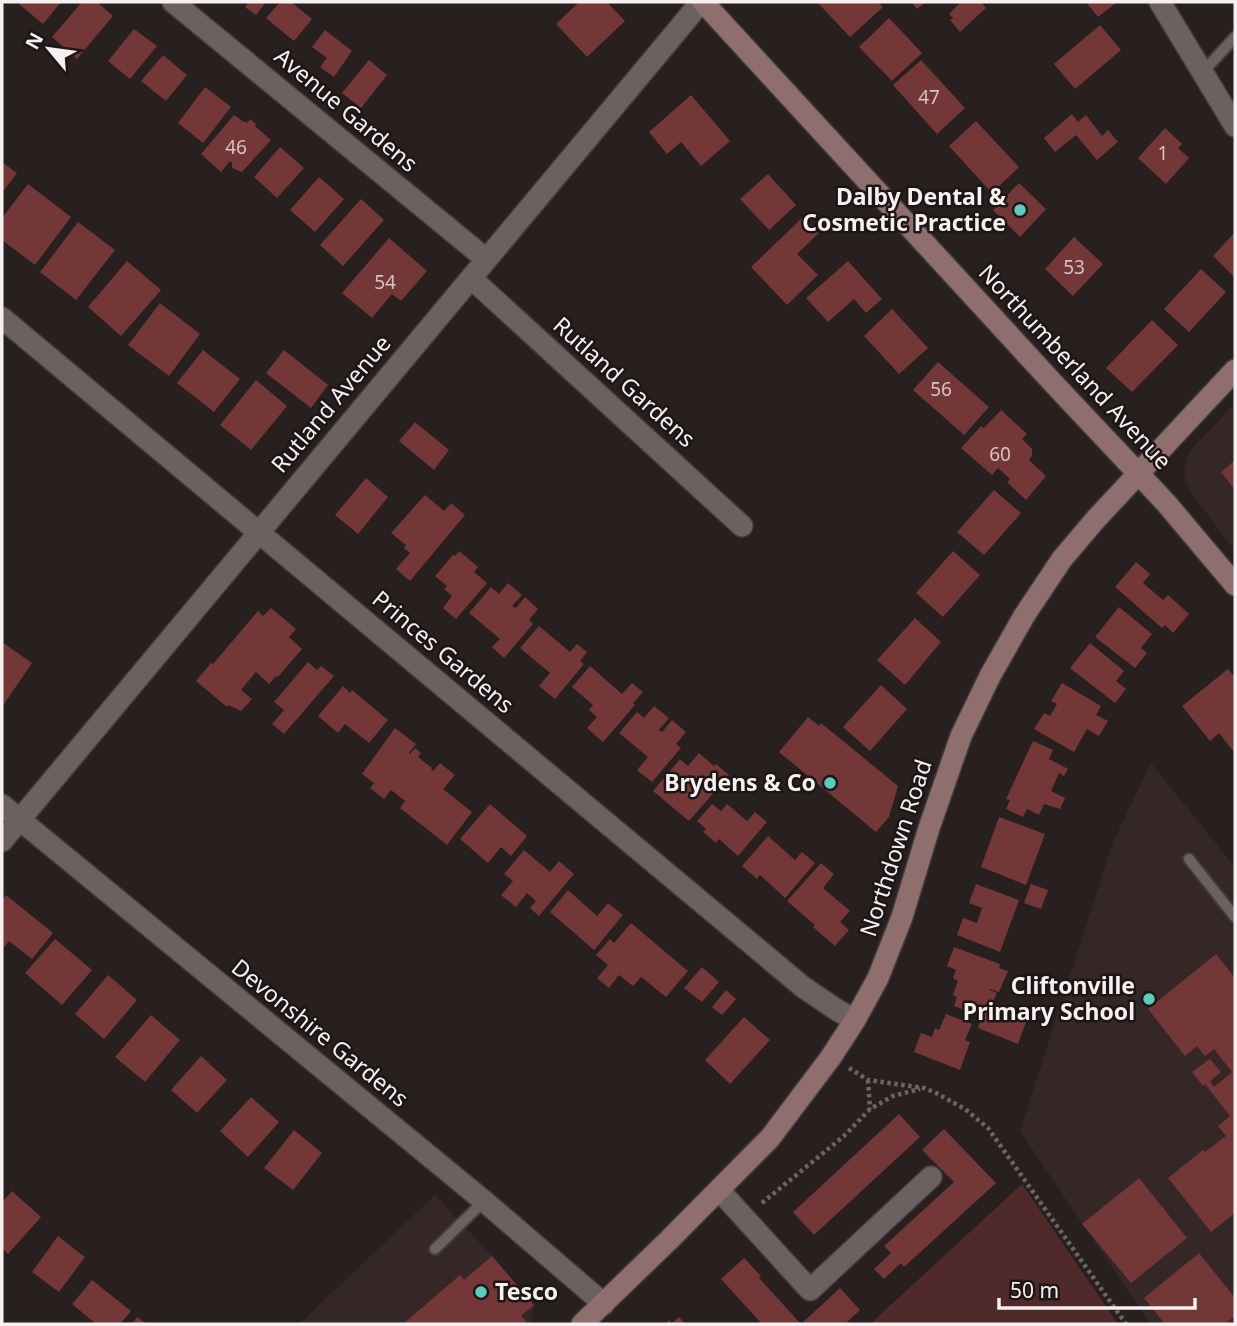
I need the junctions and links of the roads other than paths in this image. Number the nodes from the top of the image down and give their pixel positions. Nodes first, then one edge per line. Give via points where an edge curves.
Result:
1 (173, 2) edge
2 (702, 2) edge
3 (1160, 2) edge
4 (1235, 37) edge
5 (1202, 74) junction
6 (1235, 127) edge
7 (486, 259) junction
8 (471, 278) junction
9 (2, 318) edge
10 (1235, 370) edge
11 (1138, 474) junction
12 (742, 526) dead end
13 (258, 533) junction
14 (1235, 585) edge
15 (2, 804) edge
16 (20, 820) junction
17 (2, 841) edge
18 (1189, 859) dead end
19 (1235, 917) edge
20 (856, 1020) junction
21 (931, 1177) dead end
22 (719, 1190) junction
23 (484, 1201) junction
24 (435, 1249) dead end
25 (604, 1304) junction
26 (582, 1324) edge

1 - 7 street, Avenue Gardens
2 - 7 street, Rutland Avenue
2 - 11 main road, Northumberland Avenue
3 - 5 street
4 - 5 lane
5 - 6 street
7 - 8 street, Rutland Avenue
8 - 12 street, Rutland Gardens
8 - 13 street, Rutland Avenue
9 - 13 street, Princes Gardens
10 - 11 main road, Northdown Road
11 - 14 main road, Northumberland Avenue
11 - 20 main road, Northdown Road via 1062,559 990,676 961,736 902,917
13 - 16 street, Rutland Avenue
13 - 20 street, Princes Gardens via 803,987
15 - 16 street, Devonshire Gardens
16 - 17 street, Rutland Avenue
16 - 23 street, Devonshire Gardens
18 - 19 lane
20 - 22 main road, Northdown Road via 770,1138
21 - 22 street via 810,1290
22 - 25 main road, Northdown Road
23 - 24 lane
23 - 25 street, Devonshire Gardens
25 - 26 main road, Northdown Road

